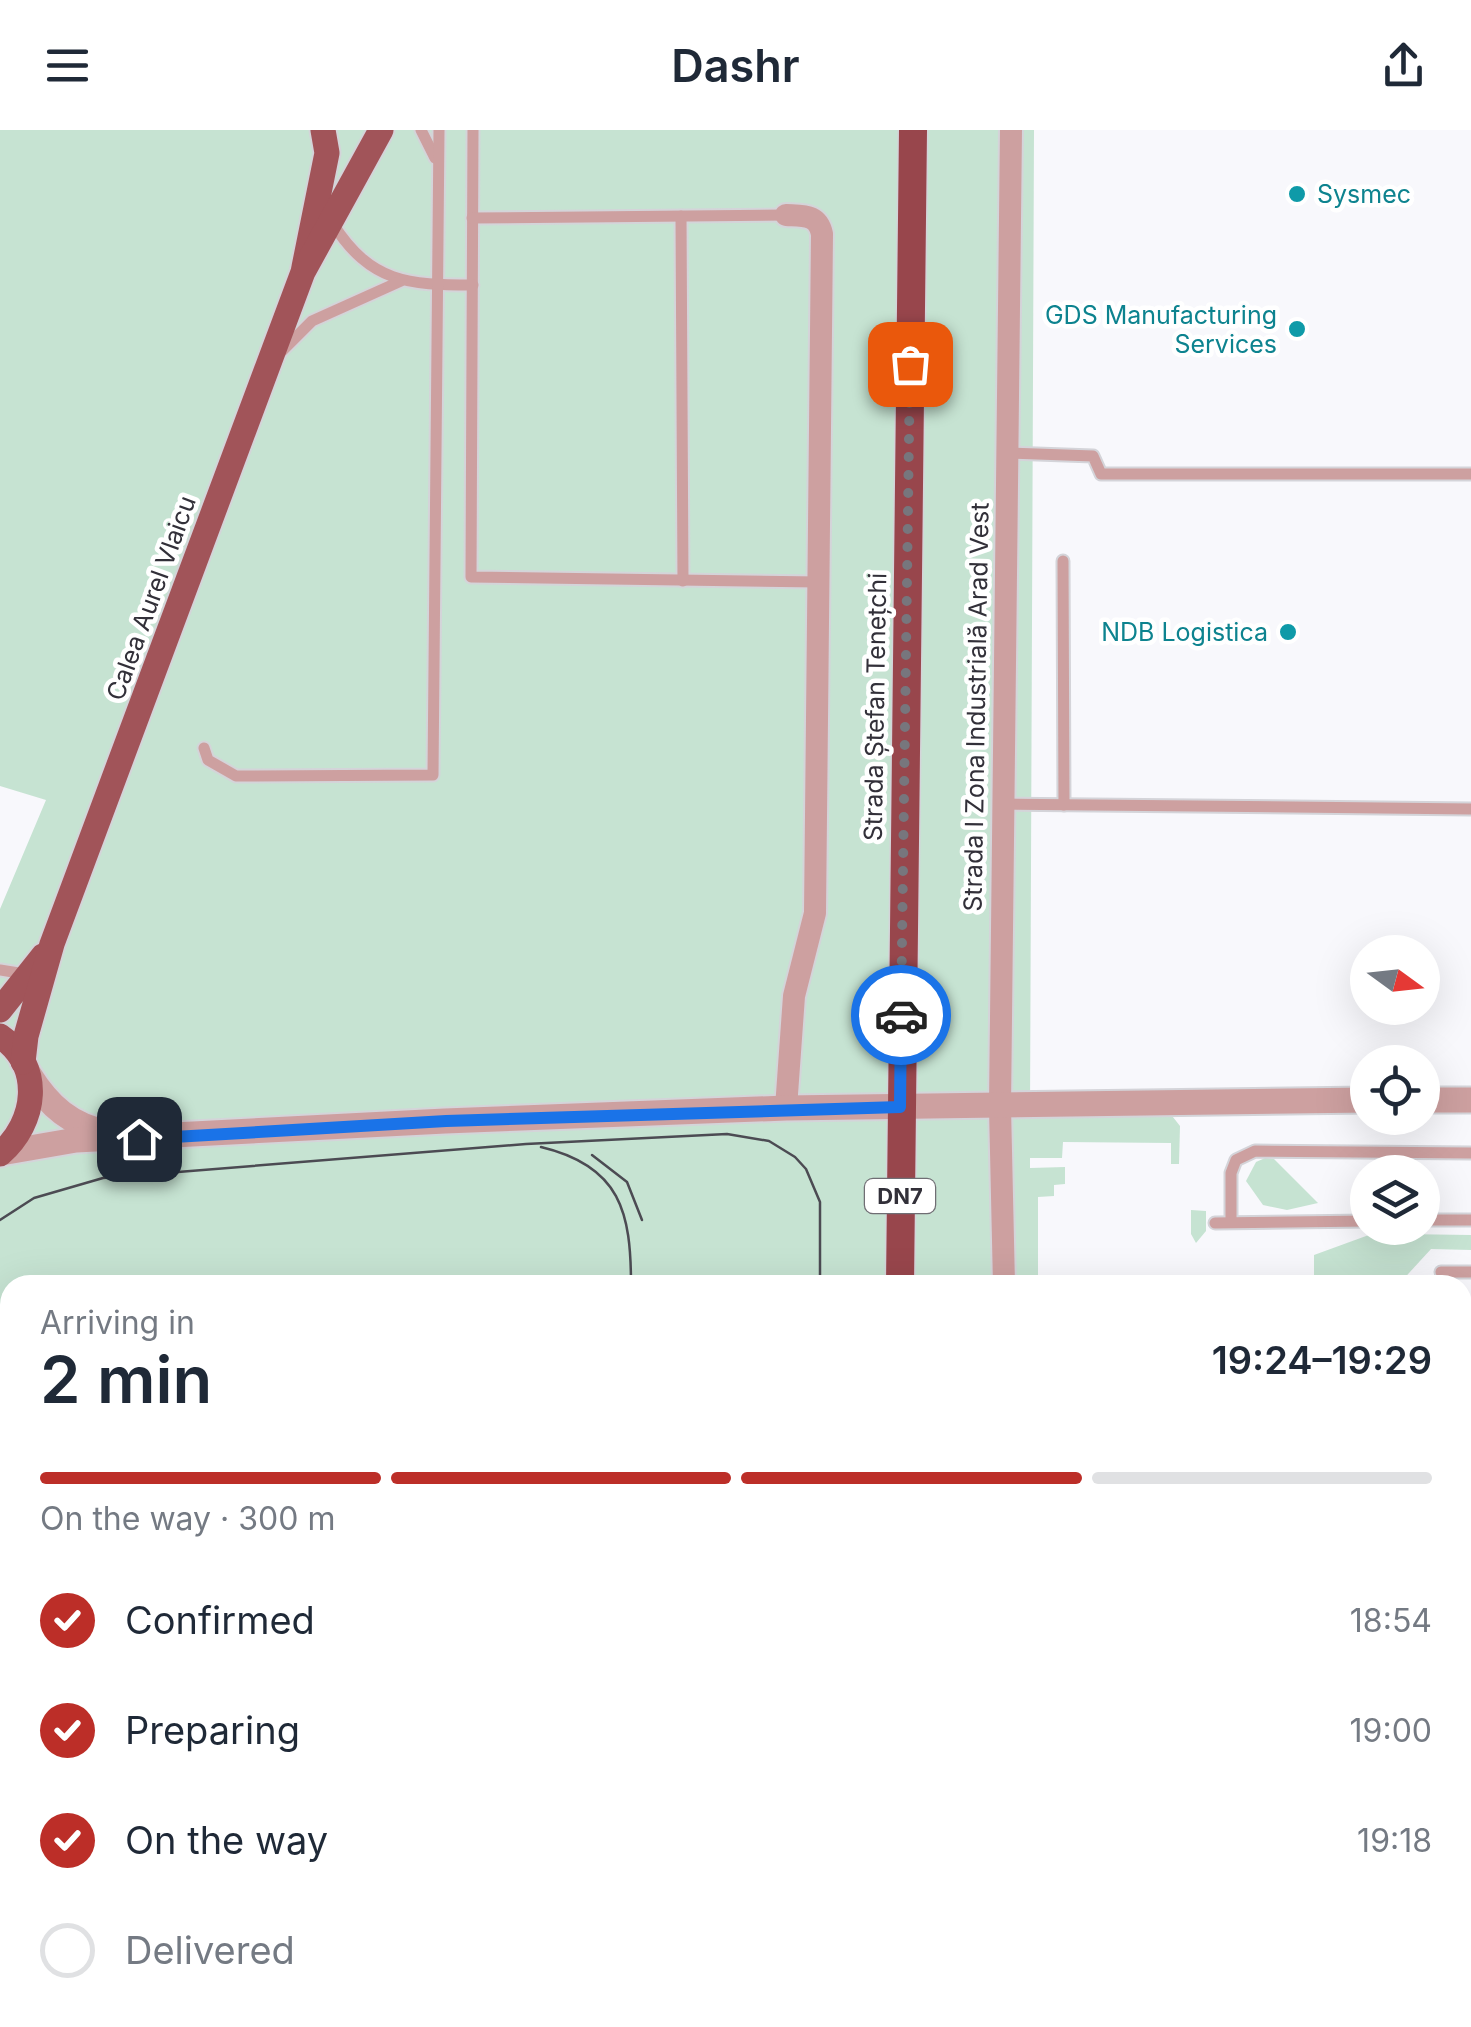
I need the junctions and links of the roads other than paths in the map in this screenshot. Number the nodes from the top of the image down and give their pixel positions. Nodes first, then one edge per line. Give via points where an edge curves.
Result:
1 (324, 130) edge
2 (381, 130) edge
3 (421, 130) edge
4 (439, 130) edge
5 (472, 130) edge
6 (913, 130) edge
7 (1011, 130) edge
8 (436, 158) junction
9 (786, 215) joint
10 (681, 216) junction
11 (472, 218) junction
12 (333, 224) junction
13 (304, 272) junction
14 (401, 281) junction
15 (439, 285) junction
16 (473, 285) junction
17 (271, 363) junction
18 (1006, 452) junction
19 (1471, 474) edge
20 (1063, 562) dead end
21 (683, 581) junction
22 (820, 582) junction
23 (204, 748) dead end
24 (1003, 804) junction
25 (1064, 805) junction
26 (1471, 809) edge
27 (52, 944) junction
28 (0, 970) edge
29 (28, 975) junction
30 (0, 1010) edge
31 (0, 1036) edge
32 (26, 1068) junction
33 (1350, 1100) edge
34 (1440, 1100) edge
35 (1471, 1100) edge
36 (1000, 1106) junction
37 (900, 1107) junction
38 (786, 1108) junction
39 (139, 1139) junction
40 (1, 1153) edge
41 (1471, 1153) edge
42 (1440, 1220) edge
43 (1471, 1220) edge
44 (1350, 1221) edge
45 (1214, 1222) dead end
46 (1231, 1222) junction
47 (1441, 1272) dead end
48 (1471, 1272) edge
49 (900, 1275) edge
50 (1004, 1275) edge

1 - 13 main road via 327,153
2 - 12 main road
3 - 8 lane
4 - 8 lane
5 - 11 lane
6 - 37 highway, Strada Ștefan Tenețchi / DN7
7 - 18 street, Strada I Zona Industrială Arad Vest
8 - 15 lane
9 - 10 lane
9 - 22 street via 811,216 822,234
10 - 11 lane
10 - 21 lane
11 - 16 lane
12 - 13 main road
12 - 14 lane via 368,267
13 - 17 main road, Calea Aurel Vlaicu
14 - 15 lane
14 - 17 lane via 312,321
15 - 16 lane
15 - 23 lane via 433,775 236,776 208,760
16 - 21 lane via 471,577
17 - 27 main road, Calea Aurel Vlaicu
18 - 19 lane via 1093,456 1101,474
18 - 24 street, Strada I Zona Industrială Arad Vest
20 - 25 lane
21 - 22 lane
22 - 38 street via 815,913 794,996
24 - 25 lane
24 - 36 street, Strada I Zona Industrială Arad Vest
25 - 26 lane
27 - 29 main road, Calea Aurel Vlaicu
27 - 32 main road, Calea Aurel Vlaicu via 26,1036
28 - 29 lane
29 - 30 main road, Calea Aurel Vlaicu
31 - 32 main road
32 - 39 street via 48,1104 68,1118
32 - 40 main road, Calea Aurel Vlaicu via 28,1120
33 - 36 street
34 - 35 street
36 - 37 street
36 - 50 street, Strada I Zona Industrială Arad Vest
37 - 38 street
37 - 49 highway, Strada Ștefan Tenețchi / DN7
38 - 39 street
39 - 40 street
41 - 46 lane via 1255,1151 1236,1160
42 - 43 lane
44 - 46 lane
45 - 46 lane
47 - 48 lane

